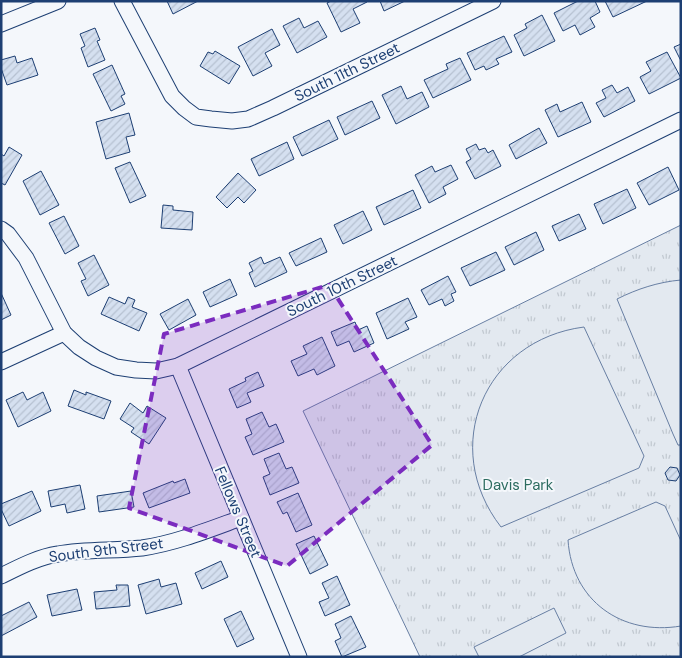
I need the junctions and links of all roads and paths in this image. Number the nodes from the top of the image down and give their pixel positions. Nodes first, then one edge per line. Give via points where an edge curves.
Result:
1 (58, 1) edge
2 (122, 1) edge
3 (493, 1) edge
4 (1, 24) edge
5 (681, 120) edge
6 (1, 229) edge
7 (64, 333) junction
8 (1, 362) edge
9 (178, 366) junction
10 (240, 518) junction
11 (1, 576) edge
12 (299, 657) edge

1 - 4 street
2 - 3 street, South 11th Street via 172,96 196,117 232,121 248,119 282,104
5 - 9 street, South 10th Street
6 - 7 street via 26,258
7 - 8 street
7 - 9 street, South 10th Street via 96,358 116,366 156,371
9 - 10 street, Fellows Street
10 - 11 street, South 9th Street via 172,542 141,548 56,554
10 - 12 street, Fellows Street

